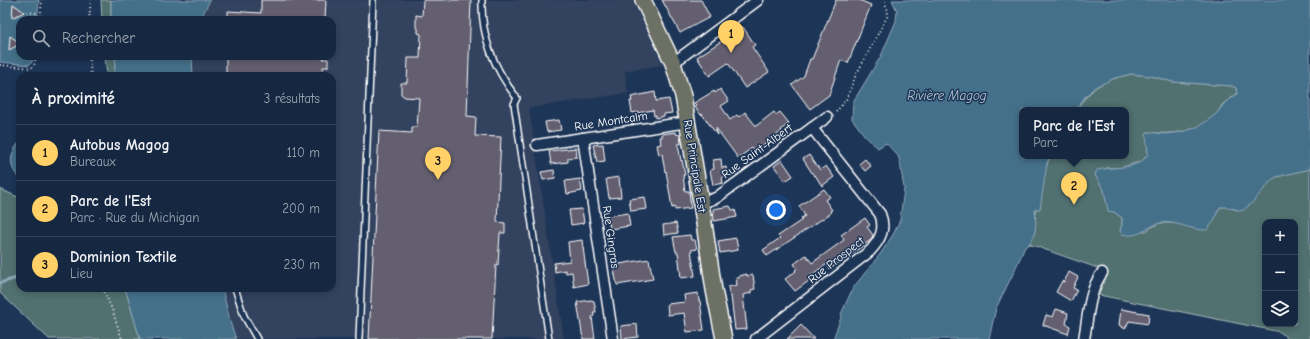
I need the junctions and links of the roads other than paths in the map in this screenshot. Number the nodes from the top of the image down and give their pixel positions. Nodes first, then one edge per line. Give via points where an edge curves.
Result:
1 (373, 0) edge
2 (482, 0) edge
3 (643, 0) edge
4 (758, 0) edge
5 (673, 63) junction
6 (827, 117) road end
7 (688, 122) junction
8 (812, 128) junction
9 (583, 138) junction
10 (537, 145) dead end
11 (701, 203) junction
12 (1102, 273) dead end
13 (235, 292) edge
14 (257, 339) edge
15 (360, 339) edge
16 (549, 339) edge
17 (613, 339) edge
18 (724, 339) edge
19 (756, 339) edge
20 (1084, 339) edge

1 - 15 lane
2 - 16 lane via 484,30 491,54 516,98 514,104
3 - 5 main road, Rue Principale Est
4 - 5 street
5 - 7 main road, Rue Principale Est
6 - 8 street, Rue Saint-Albert
7 - 9 street, Rue Montcalm
7 - 11 main road, Rue Principale Est
8 - 11 street, Rue Saint-Albert via 716,198
8 - 19 street, Rue Prospect via 880,214 883,224 882,235 870,251
9 - 10 street, Rue Montcalm
9 - 17 street, Rue Gingras
11 - 18 main road, Rue Principale Est
12 - 20 street via 1093,289
13 - 14 lane via 244,316

